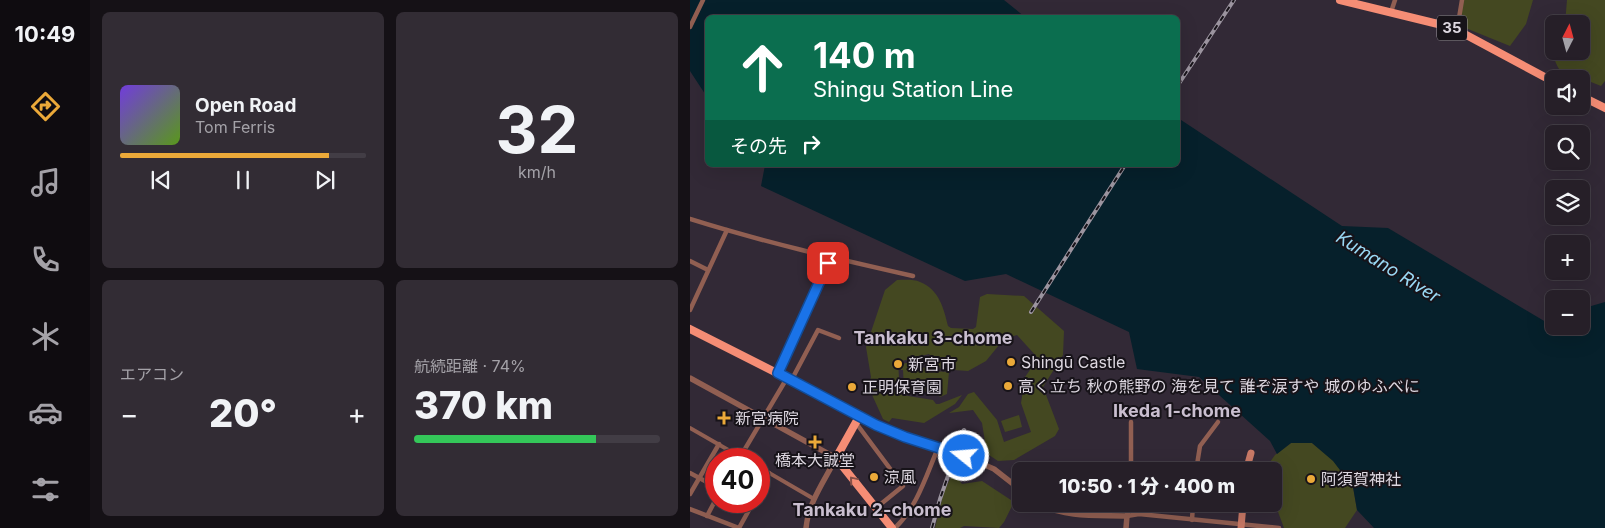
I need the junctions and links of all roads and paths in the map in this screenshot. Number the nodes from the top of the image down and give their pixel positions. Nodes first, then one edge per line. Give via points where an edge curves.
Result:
1 (703, 0) edge
2 (1340, 0) edge
3 (1395, 0) edge
4 (1462, 0) edge
5 (1392, 12) junction
6 (690, 27) edge
7 (1456, 30) junction
8 (1545, 77) edge
9 (1590, 100) edge
10 (1605, 108) edge
11 (690, 219) edge
12 (727, 230) junction
13 (809, 252) junction
14 (690, 261) edge
15 (828, 263) dead end
16 (708, 270) junction
17 (824, 273) junction
18 (913, 276) dead end
19 (690, 310) edge
20 (690, 329) edge
21 (840, 338) dead end
22 (778, 373) junction
23 (690, 378) edge
24 (789, 379) junction
25 (860, 415) junction
26 (763, 418) junction
27 (855, 422) junction
28 (1131, 422) dead end
29 (1218, 422) dead end
30 (690, 428) edge
31 (719, 444) junction
32 (725, 448) edge
33 (746, 448) edge
34 (938, 448) junction
35 (1251, 452) dead end
36 (836, 458) junction
37 (1131, 462) edge
38 (1197, 462) edge
39 (1248, 462) edge
40 (690, 473) edge
41 (770, 474) edge
42 (699, 478) junction
43 (705, 481) edge
44 (1012, 483) edge
45 (690, 494) edge
46 (814, 499) junction
47 (876, 508) junction
48 (690, 509) edge
49 (1059, 512) edge
50 (1128, 512) edge
51 (1192, 512) edge
52 (1242, 512) edge
53 (709, 513) edge
54 (747, 513) edge
55 (707, 516) junction
56 (1128, 516) junction
57 (1192, 520) junction
58 (1241, 526) edge
59 (806, 528) edge
60 (893, 528) edge
61 (1126, 528) edge
62 (1279, 528) edge

1 - 6 street
2 - 5 main road, 35
3 - 5 street
4 - 7 street
5 - 7 main road, 35
7 - 8 main road, 35
9 - 10 main road
11 - 12 street
12 - 13 street
12 - 16 street
13 - 17 street
13 - 18 street
14 - 16 street
15 - 17 street
16 - 19 street
17 - 22 street
20 - 22 main road
21 - 24 street via 818,330
22 - 24 main road
23 - 26 street
24 - 25 main road
24 - 26 street
25 - 27 main road
25 - 34 street via 876,425
26 - 33 street
26 - 36 street
27 - 36 main road
27 - 47 street via 903,486
28 - 37 street
29 - 38 street via 1200,446
30 - 31 street
31 - 32 street
31 - 42 street
34 - 44 street, bridge via 994,469
34 - 60 street via 920,492 905,518
35 - 39 main road
36 - 46 street
47 -> 36 main road
40 - 42 street
41 - 46 street
42 - 43 street
42 - 45 street
46 - 59 street
47 - 60 main road
48 - 55 street
49 - 56 street
50 - 56 street
51 - 57 street
52 - 58 main road
53 - 55 street
54 - 55 street via 739,528
56 - 57 street via 1139,514
56 - 61 street
57 - 58 street
58 - 62 street

